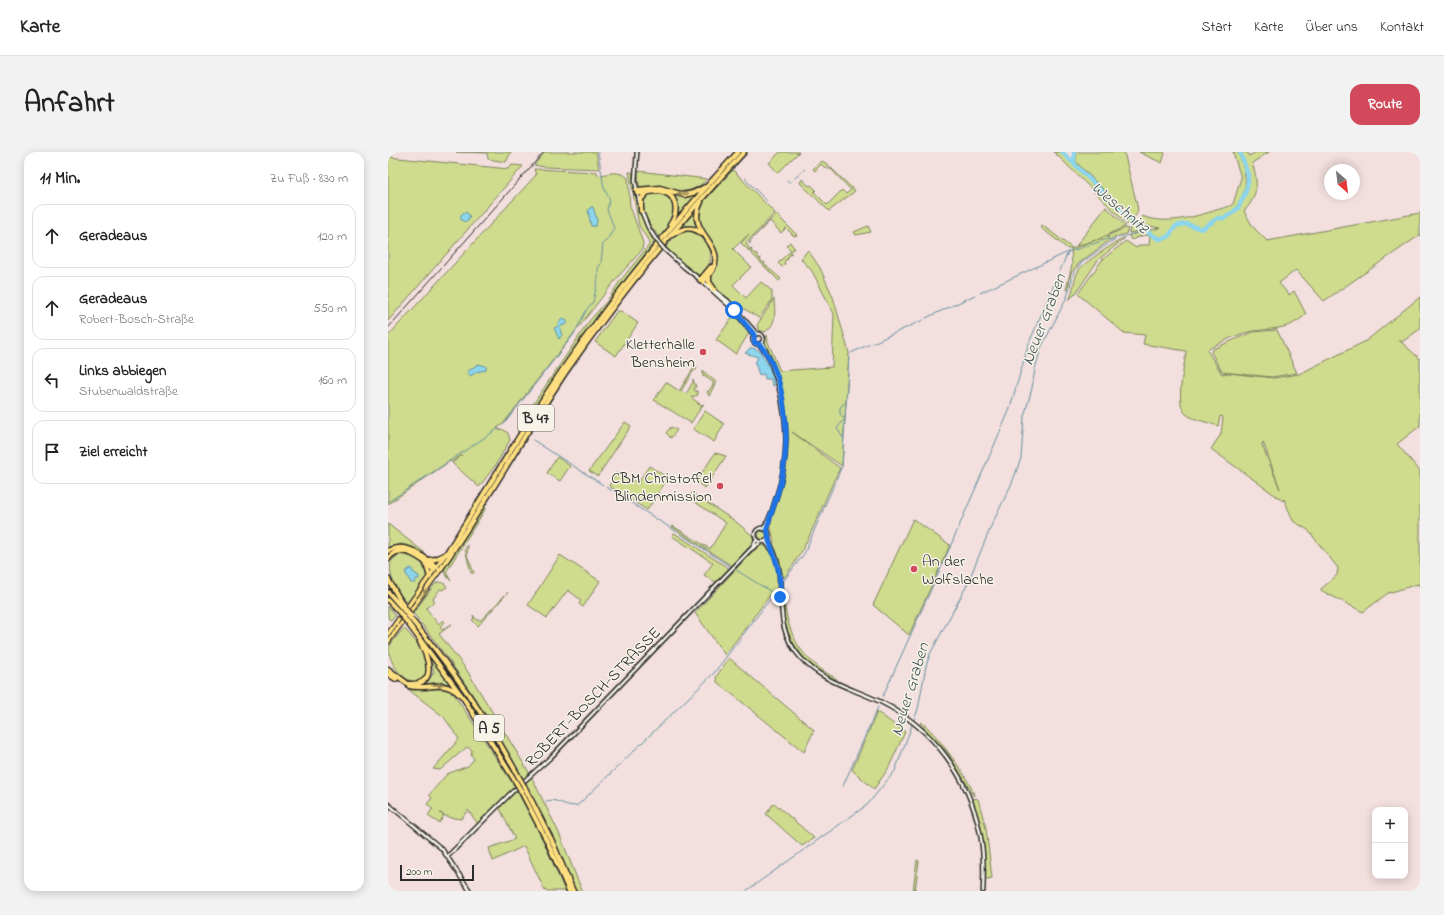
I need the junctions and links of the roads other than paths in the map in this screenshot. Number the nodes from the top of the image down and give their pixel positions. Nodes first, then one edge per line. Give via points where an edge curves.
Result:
1 (637, 152) edge
2 (738, 152) edge
3 (744, 152) edge
4 (707, 186) junction
5 (636, 192) junction
6 (650, 192) junction
7 (706, 193) junction
8 (641, 211) junction
9 (667, 236) junction
10 (709, 276) junction
11 (701, 281) junction
12 (714, 289) junction
13 (755, 334) junction
14 (760, 343) junction
15 (769, 518) junction
16 (763, 529) junction
17 (767, 531) junction
18 (757, 539) junction
19 (768, 539) junction
20 (763, 542) junction
21 (388, 550) edge
22 (750, 550) junction
23 (774, 553) junction
24 (446, 554) junction
25 (388, 559) edge
26 (426, 561) junction
27 (437, 570) junction
28 (430, 577) junction
29 (388, 579) edge
30 (388, 592) edge
31 (388, 600) edge
32 (402, 610) junction
33 (409, 619) junction
34 (388, 634) edge
35 (418, 636) junction
36 (388, 642) edge
37 (388, 671) edge
38 (464, 699) junction
39 (519, 782) junction
40 (522, 787) junction
41 (388, 804) edge
42 (448, 856) junction
43 (470, 891) edge
44 (569, 891) edge
45 (573, 891) edge
46 (984, 891) edge

1 - 5 street
2 - 4 highway, B 47
3 - 7 highway, B 47
4 -> 5 highway via 684,195 660,188
4 - 9 highway, B 47
5 - 6 highway
5 - 8 street
6 - 8 highway via 641,199
6 - 9 highway via 664,193 672,198 676,206
7 - 9 highway, B 47
7 - 10 highway via 696,214 699,227 715,252 714,265
8 - 11 street, bridge via 655,238 665,250
9 - 11 highway via 688,228 699,232 708,242 714,258
9 - 24 highway, B 47 via 614,299 570,360
9 - 27 highway, B 47 via 566,373
10 - 11 highway
10 - 12 highway via 709,282
11 - 12 street
11 - 13 street via 734,310
12 - 13 street via 736,309
13 - 14 street via 754,342
13 - 14 street via 762,336
14 - 15 street, ROBERT-BOSCH-STRASSE via 781,393 786,431 783,476
15 - 16 street, ROBERT-BOSCH-STRASSE
15 - 17 street, ROBERT-BOSCH-STRASSE
16 - 17 street
16 - 18 street, ROBERT-BOSCH-STRASSE via 757,532
17 - 19 street, ROBERT-BOSCH-STRASSE
18 - 20 street
18 - 22 street, ROBERT-BOSCH-STRASSE
19 - 20 street, ROBERT-BOSCH-STRASSE
19 - 23 street
20 - 22 street, ROBERT-BOSCH-STRASSE
20 - 23 street
21 - 26 highway via 406,547
22 - 42 street, ROBERT-BOSCH-STRASSE via 551,757
23 - 46 street via 778,566 785,629 806,664 827,679 880,701 909,719 934,742 952,764 969,798 980,833
24 - 26 highway
24 - 27 main road, B 47
25 - 26 highway via 401,551 412,553
26 - 27 highway
26 - 28 highway
27 - 28 main road, B 47
36 -> 27 main road, B 47
28 - 34 main road, B 47
29 - 32 highway
30 - 32 highway, A 5
31 - 32 highway, A 5
32 - 33 highway, bridge
32 - 33 highway, A 5, bridge
33 - 35 highway, A 5
33 - 39 highway, A 5 via 473,703
35 - 37 highway via 429,662 427,676 420,682 408,684
35 - 38 highway, A 5
37 -> 38 highway via 402,683 414,687 448,686
38 - 39 highway, A 5
39 - 40 highway, A 5, bridge
40 - 44 highway, A 5
40 - 45 highway, A 5 via 549,834
41 - 42 street
42 - 43 street

